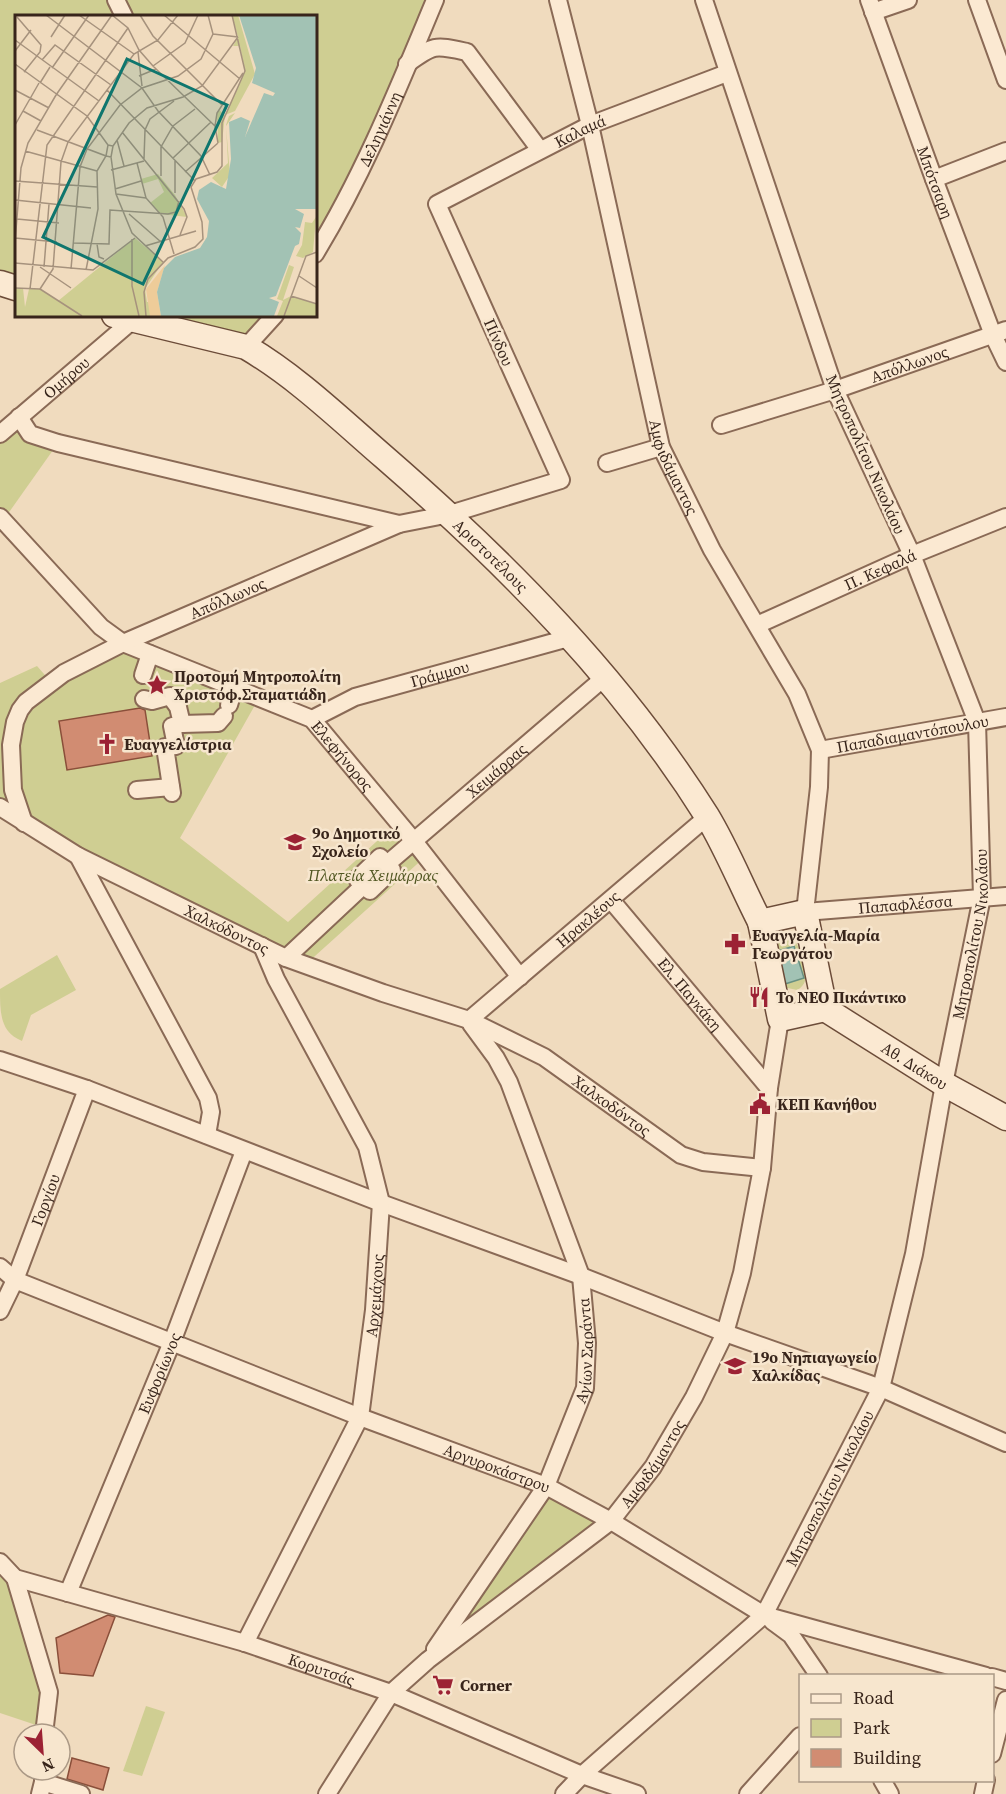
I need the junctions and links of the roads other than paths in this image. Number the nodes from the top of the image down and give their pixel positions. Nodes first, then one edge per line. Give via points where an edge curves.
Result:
1 (116, 0) edge
2 (435, 0) edge
3 (558, 0) edge
4 (704, 0) edge
5 (908, 0) edge
6 (977, 0) edge
7 (871, 6) edge
8 (124, 15) edge
9 (407, 64) junction
10 (727, 73) junction
11 (1006, 80) edge
12 (590, 125) junction
13 (540, 150) junction
14 (1006, 151) edge
15 (933, 179) junction
16 (437, 204) joint
17 (316, 252) edge
18 (0, 283) edge
19 (15, 288) edge
20 (123, 318) edge
21 (267, 318) edge
22 (1000, 332) edge
23 (246, 347) junction
24 (1006, 362) edge
25 (835, 390) junction
26 (19, 417) junction
27 (722, 425) dead end
28 (0, 434) edge
29 (662, 447) junction
30 (607, 463) dead end
31 (561, 480) joint
32 (450, 514) junction
33 (0, 517) edge
34 (1006, 517) edge
35 (399, 524) junction
36 (912, 555) junction
37 (757, 625) junction
38 (572, 638) junction
39 (123, 643) junction
40 (150, 654) junction
41 (143, 675) dead end
42 (605, 677) junction
43 (234, 688) junction
44 (144, 699) dead end
45 (1006, 717) edge
46 (312, 719) junction
47 (978, 722) junction
48 (182, 724) junction
49 (820, 750) junction
50 (137, 790) dead end
51 (0, 807) edge
52 (707, 818) junction
53 (24, 823) junction
54 (413, 840) junction
55 (78, 856) junction
56 (1006, 896) edge
57 (982, 897) junction
58 (611, 900) junction
59 (805, 912) junction
60 (760, 922) junction
61 (262, 946) junction
62 (286, 958) junction
63 (520, 977) junction
64 (825, 1009) junction
65 (780, 1019) junction
66 (469, 1020) junction
67 (0, 1060) edge
68 (944, 1084) junction
69 (769, 1088) junction
70 (87, 1089) junction
71 (1006, 1118) edge
72 (207, 1136) junction
73 (244, 1151) junction
74 (762, 1168) junction
75 (381, 1203) junction
76 (0, 1267) edge
77 (581, 1276) junction
78 (15, 1280) junction
79 (0, 1311) edge
80 (725, 1333) junction
81 (172, 1342) junction
82 (880, 1388) junction
83 (360, 1417) junction
84 (1006, 1443) edge
85 (546, 1486) junction
86 (611, 1521) junction
87 (1, 1563) edge
88 (15, 1578) junction
89 (68, 1593) junction
90 (764, 1615) junction
91 (245, 1643) junction
92 (428, 1660) junction
93 (818, 1674) edge
94 (979, 1674) edge
95 (391, 1693) junction
96 (1006, 1700) edge
97 (45, 1722) edge
98 (799, 1738) edge
99 (994, 1750) edge
100 (582, 1775) junction
101 (42, 1782) edge
102 (81, 1794) edge
103 (327, 1794) edge
104 (564, 1794) edge
105 (637, 1794) edge
106 (748, 1794) edge

1 - 8 street
2 - 9 street, Δεληγιάννη
3 - 12 street, Αμφιδάμαντος
4 - 10 street, Μητροπολίτου Νικολάου
5 - 7 street
6 - 11 street
7 - 15 street, Μπότσαρη
9 - 13 street via 429,48 467,52
9 - 17 street, Δεληγιάννη via 376,138
10 - 12 street, Καλαμά
10 - 25 street, Μητροπολίτου Νικολάου
12 - 13 street, Καλαμά
12 - 29 street, Αμφιδάμαντος
13 - 16 street, Καλαμά
14 - 15 street
15 - 22 street, Μπότσαρη
16 - 31 street, Πίνδου
18 - 19 street
20 - 23 street, Αριστοτέλους
20 - 26 street, Ομήρου
21 - 23 street
22 - 24 street, Μπότσαρη
22 - 25 street, Απόλλωνος
23 - 32 street, Αριστοτέλους via 291,376
25 - 27 street, Απόλλωνος
25 - 36 street, Μητροπολίτου Νικολάου
26 - 28 street, Ομήρου
26 - 35 street via 30,434 58,443
29 - 30 street
29 - 37 street, Αμφιδάμαντος via 712,550
31 - 32 street, Απόλλωνος
32 - 35 street, Απόλλωνος
32 - 38 street, Αριστοτέλους
33 - 39 street, Ελεφήνορος via 101,627
34 - 36 street, Π. Κεφαλά
35 - 39 street, Απόλλωνος
36 - 37 street, Π. Κεφαλά
36 - 47 street, Μητροπολίτου Νικολάου
37 - 49 street, Αμφιδάμαντος via 797,694
38 - 42 street, Αριστοτέλους
38 - 46 street, Γράμμου via 355,697
39 - 40 street, Ελεφήνορος
39 - 53 street, Απόλλωνος via 64,673 35,694 20,711 11,745 11,766 13,790
40 - 41 street
40 - 43 street, Ελεφήνορος
42 - 52 street, Αριστοτέλους
42 - 54 street, Χειμάρρας
43 - 46 street, Ελεφήνορος
43 - 48 street via 227,711 218,723
44 - 48 street via 170,696 178,707
45 - 47 street, Παπαδιαμαντόπουλου
46 - 54 street, Ελεφήνορος
47 - 49 street, Παπαδιαμαντόπουλου
47 - 57 street, Μητροπολίτου Νικολάου
48 - 50 street via 172,726 176,746 165,747 172,790
49 - 59 street, Αμφιδάμαντος
51 - 53 street, Χαλκόδοντος
52 - 58 street, Ηρακλέους
52 - 60 street, Αριστοτέλους
53 - 55 street, Χαλκόδοντος
54 - 62 street, Χειμάρρας via 387,864 392,870 370,891 364,885
54 - 63 street, Ελεφήνορος
55 - 61 street, Χαλκόδοντος
55 - 72 street via 208,1098 211,1112
56 - 57 street, Παπαφλέσσα
57 - 59 street, Παπαφλέσσα
57 - 68 street, Μητροπολίτου Νικολάου
58 - 63 street, Ηρακλέους
58 - 69 street, Ελ. Παγκάκη
59 - 60 street
59 - 64 street
60 - 65 street, Αριστοτέλους
61 - 62 street, Χαλκόδοντος
61 - 75 street, Αρχεμάχους via 276,979 368,1147
62 - 66 street, Χαλκόδοντος
63 - 66 street, Ηρακλέους
64 - 65 street
64 - 68 street, Αθ. Διάκου
65 - 69 street, Αμφιδάμαντος
66 - 74 street, Χαλκοδόντος via 544,1058 681,1155 703,1162
66 - 77 street, Αγίων Σαράντα via 508,1082
67 - 70 street
68 - 71 street, Αθ. Διάκου
68 - 82 street, Μητροπολίτου Νικολάου via 914,1254
69 - 74 street, Αμφιδάμαντος
70 - 72 street
70 - 78 street, Γοργίου
72 - 73 street
73 - 75 street
73 - 81 street, Ευφορίωνος
74 - 80 street, Αμφιδάμαντος via 742,1273
75 - 77 street
75 - 83 street, Αρχεμάχους via 374,1310
76 - 78 street, Αργυροκάστρου
77 - 80 street
77 - 85 street, Αγίων Σαράντα via 587,1343 585,1388
78 - 79 street, Γοργίου
78 - 81 street, Αργυροκάστρου
80 - 82 street
80 - 86 street, Αμφιδάμαντος via 653,1467
81 - 83 street, Αργυροκάστρου
81 - 89 street, Ευφορίωνος
82 - 84 street
82 - 90 street, Μητροπολίτου Νικολάου
83 - 85 street, Αργυροκάστρου
83 - 91 street, Αρχεμάχους
85 - 86 street, Αργυροκάστρου
85 - 92 street, Αγίων Σαράντα
86 - 90 street, Αργυροκάστρου
86 - 92 street, Αμφιδάμαντος
87 - 88 street
88 - 89 street, Κορυτσάς
88 - 97 street via 49,1692
89 - 91 street, Κορυτσάς
90 - 93 street via 791,1635
90 - 94 street, Αργυροκάστρου
90 - 100 street, Μητροπολίτου Νικολάου
91 - 95 street, Κορυτσάς
92 - 95 street, Αμφιδάμαντος
95 - 100 street, Κορυτσάς
95 - 103 street, Αμφιδάμαντος
96 - 99 street
98 - 106 street
100 - 104 street, Μητροπολίτου Νικολάου
100 - 105 street, Κορυτσάς
101 - 102 street

